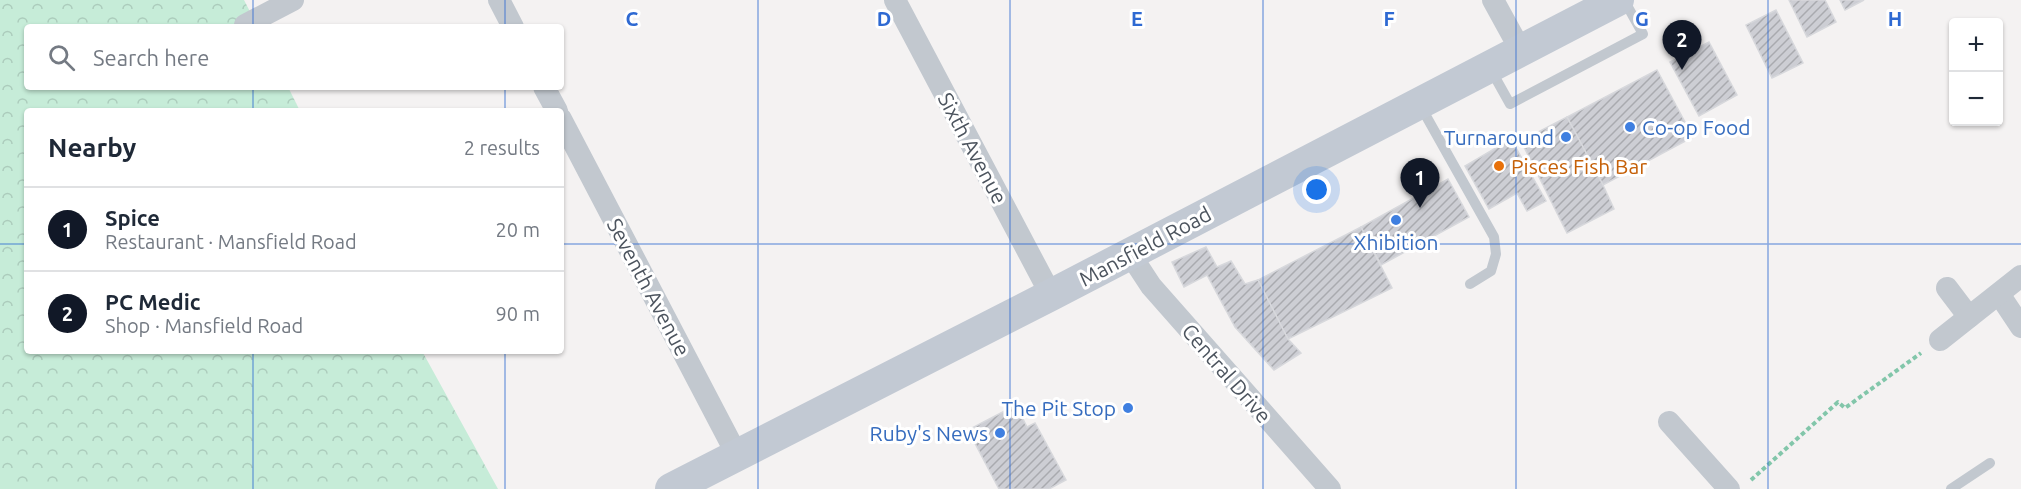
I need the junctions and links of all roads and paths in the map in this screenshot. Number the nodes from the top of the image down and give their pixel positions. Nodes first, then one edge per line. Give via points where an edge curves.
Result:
1 (293, 0) edge
2 (499, 0) edge
3 (895, 0) edge
4 (1493, 0) edge
5 (1618, 0) edge
6 (1624, 0) edge
7 (247, 24) edge
8 (511, 24) edge
9 (1521, 51) junction
10 (1490, 67) junction
11 (546, 90) edge
12 (1419, 104) junction
13 (555, 108) edge
14 (564, 125) edge
15 (1130, 254) junction
16 (2021, 276) edge
17 (1470, 284) dead end
18 (1947, 288) dead end
19 (1999, 294) junction
20 (1051, 296) junction
21 (1969, 317) junction
22 (2021, 327) edge
23 (1940, 340) joint
24 (1669, 422) dead end
25 (737, 455) junction
26 (1990, 463) dead end
27 (1751, 481) dead end
28 (671, 489) edge
29 (1330, 489) edge
30 (1729, 489) edge
31 (1951, 489) edge

1 - 7 street
2 - 8 street
3 - 20 street, Sixth Avenue
4 - 9 street
5 - 9 main road, Mansfield Road
6 - 10 lane via 1643,34 1510,104
9 - 10 main road, Mansfield Road
10 - 12 main road, Mansfield Road
11 - 13 street
12 - 15 main road, Mansfield Road
12 - 17 lane via 1494,237 1496,254 1491,271
14 - 25 street, Seventh Avenue
15 - 20 main road, Mansfield Road
15 - 29 street, Central Drive via 1151,286
16 - 19 street
18 - 21 street
19 - 21 street
19 - 22 street
20 - 25 main road, Mansfield Road
21 - 23 street
23 - 27 path via 1845,408 1838,402
24 - 30 street
25 - 28 main road, Mansfield Road
26 - 31 lane

